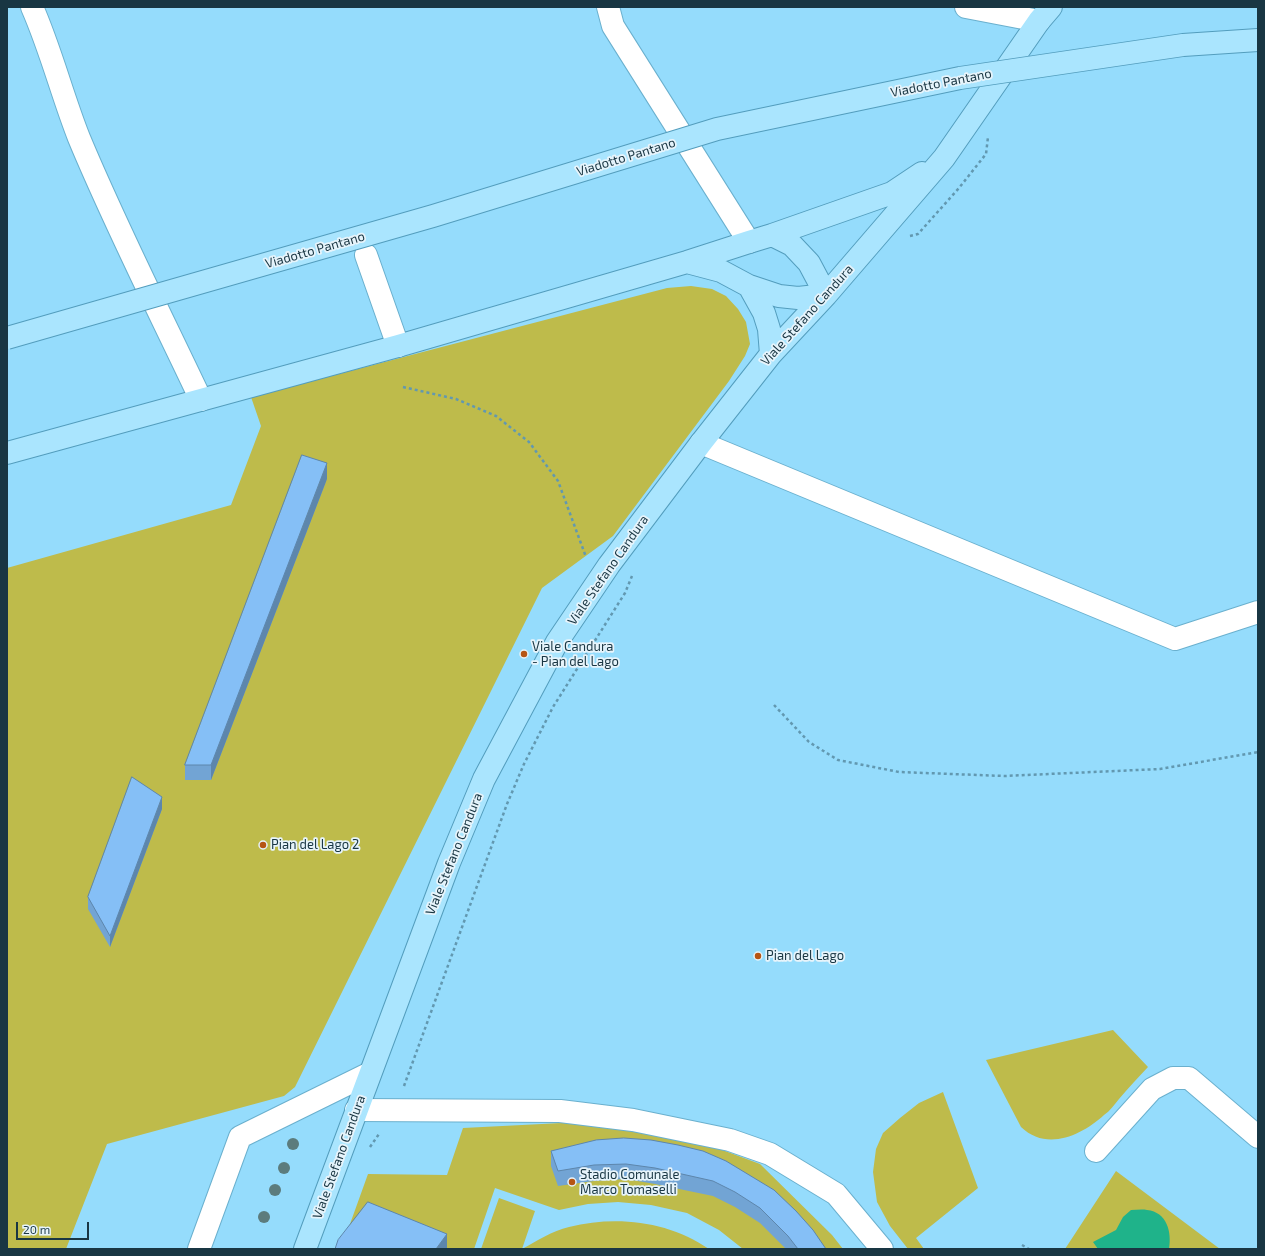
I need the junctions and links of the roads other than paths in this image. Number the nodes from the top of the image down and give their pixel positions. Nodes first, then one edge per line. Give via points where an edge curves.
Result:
1 (32, 7) edge
2 (608, 7) edge
3 (966, 7) edge
4 (1045, 12) edge
5 (1258, 40) edge
6 (944, 158) junction
7 (772, 236) junction
8 (749, 242) junction
9 (366, 255) dead end
10 (687, 262) junction
11 (749, 286) junction
12 (826, 295) junction
13 (7, 338) edge
14 (398, 346) junction
15 (771, 354) junction
16 (201, 400) junction
17 (701, 443) junction
18 (7, 453) edge
19 (1258, 612) edge
20 (370, 1073) junction
21 (356, 1110) junction
22 (1258, 1137) edge
23 (1096, 1151) dead end
24 (199, 1249) edge
25 (305, 1249) edge
26 (882, 1249) edge

1 - 16 street via 43,31 78,136 98,183
2 - 8 street via 613,26
3 - 4 street
4 - 6 main road, Viale Stefano Candura
5 - 13 main road, Viadotto Pantano, bridge via 1183,45 960,78 717,129 433,216
6 - 7 main road via 892,193
6 - 12 main road, Viale Stefano Candura
7 - 8 main road
7 - 12 main road via 792,245 809,263
8 - 10 main road
9 - 14 street
10 - 11 main road via 720,271
10 - 14 main road
11 - 12 main road via 779,296 798,298
11 - 15 main road via 764,313 769,329
12 - 15 main road, Viale Stefano Candura
14 - 16 main road
15 - 17 main road, Viale Stefano Candura
16 - 18 main road
17 - 19 street via 1175,639
17 - 20 main road, Viale Stefano Candura via 595,584 557,642 484,779 449,863
20 - 21 main road, Viale Stefano Candura
20 - 24 street via 240,1137
21 - 25 main road, Viale Stefano Candura
21 - 26 street via 560,1111 633,1120 730,1140 770,1154 836,1194
22 - 23 street via 1189,1078 1173,1078 1152,1090

